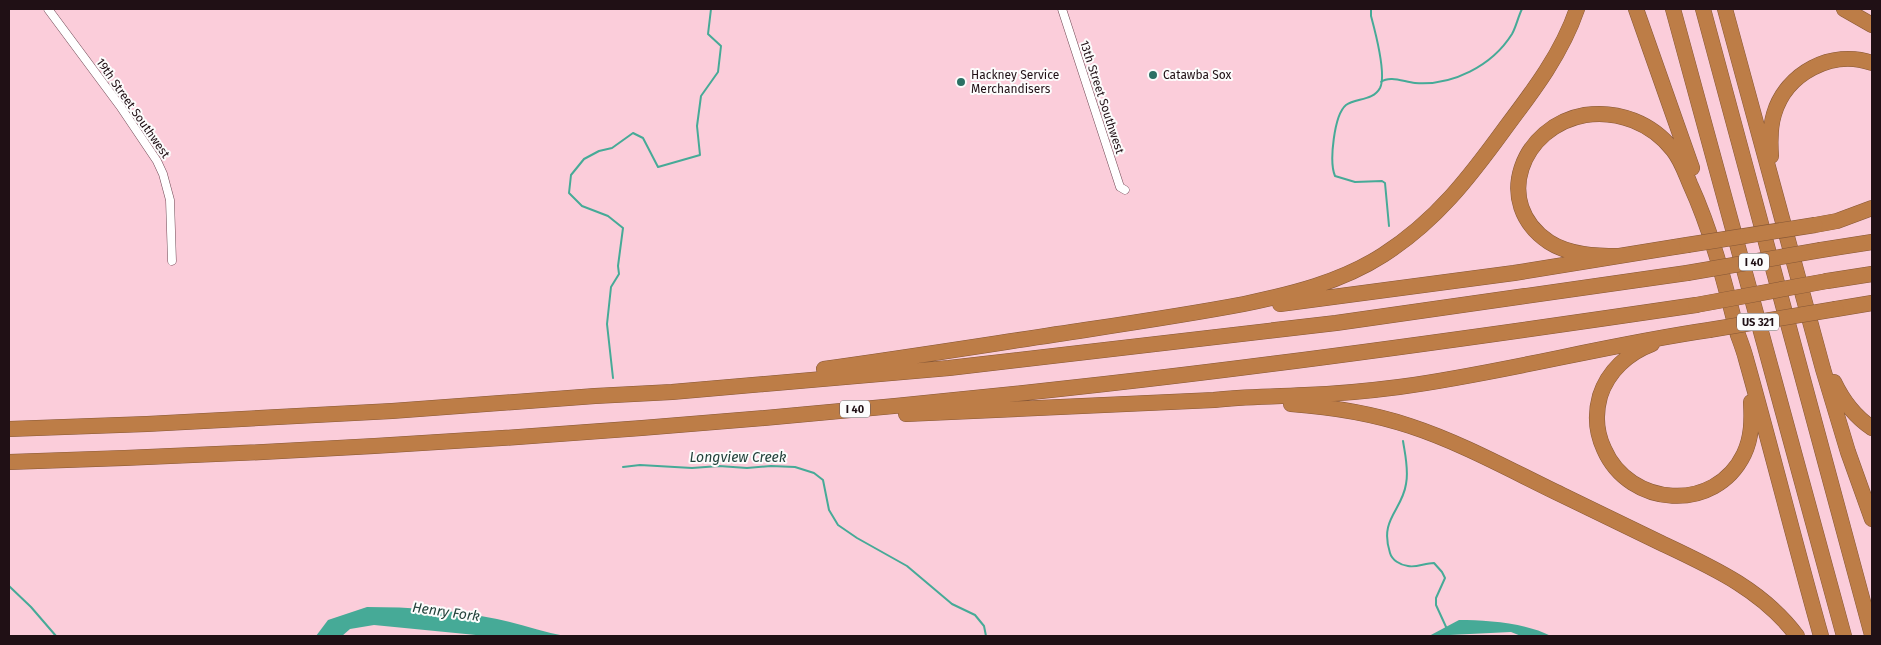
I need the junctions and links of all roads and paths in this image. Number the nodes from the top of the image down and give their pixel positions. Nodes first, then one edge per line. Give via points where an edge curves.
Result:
1 (48, 9) edge
2 (1062, 9) edge
3 (1577, 9) edge
4 (1636, 9) edge
5 (1673, 9) edge
6 (1703, 9) edge
7 (1725, 9) edge
8 (1844, 9) edge
9 (1872, 26) edge
10 (1872, 64) edge
11 (1125, 190) dead end
12 (1779, 202) junction
13 (1872, 208) edge
14 (1872, 215) edge
15 (1705, 220) junction
16 (1837, 222) junction
17 (1872, 242) edge
18 (1619, 256) junction
19 (172, 262) dead end
20 (1872, 274) edge
21 (1872, 303) edge
22 (1202, 312) junction
23 (1677, 334) junction
24 (1740, 341) junction
25 (1817, 342) junction
26 (595, 396) junction
27 (1214, 400) junction
28 (828, 412) junction
29 (1872, 428) edge
30 (9, 429) edge
31 (9, 462) edge
32 (1872, 519) edge
33 (1872, 635) edge
34 (1797, 636) edge
35 (1821, 636) edge
36 (1844, 636) edge

1 - 19 street, 19th Street Southwest via 124,112 163,174 170,200
2 - 11 street, 13th Street Southwest via 1120,187
3 - 22 highway via 1561,46 1537,87 1461,186 1421,227 1376,259 1316,286
4 - 15 highway via 1683,141
5 - 36 highway, US 321
6 - 33 highway, US 321
7 - 12 highway
8 - 9 highway
10 - 12 highway via 1843,59 1818,65 1797,78 1782,96 1770,134
12 - 25 highway
13 - 16 highway
14 - 16 highway
15 - 18 highway via 1678,157 1654,131 1631,119 1610,114 1586,115 1563,122 1540,137 1527,153 1519,183 1523,210 1540,235 1560,248 1589,255
15 - 24 highway
16 - 18 highway, bridge
17 - 26 highway, I 40, bridge via 1687,273 1198,340 949,368
18 - 22 highway via 1261,307
20 - 28 highway, I 40, bridge via 1696,306 1236,369
21 - 23 highway, bridge
22 - 26 highway via 764,378
23 - 24 highway via 1643,347 1626,358 1608,379 1597,413 1599,436 1612,464 1636,486 1666,496 1695,494 1717,484 1744,454 1751,433 1752,409
23 - 27 highway via 1435,382 1307,395
24 - 35 highway
25 - 29 highway via 1842,398 1854,414
25 - 32 highway via 1835,410
26 - 30 highway, I 40 via 304,417
27 - 28 highway via 848,416
27 - 34 highway via 1352,410 1430,433 1723,573 1764,600
28 - 31 highway, I 40 via 614,431 383,446

